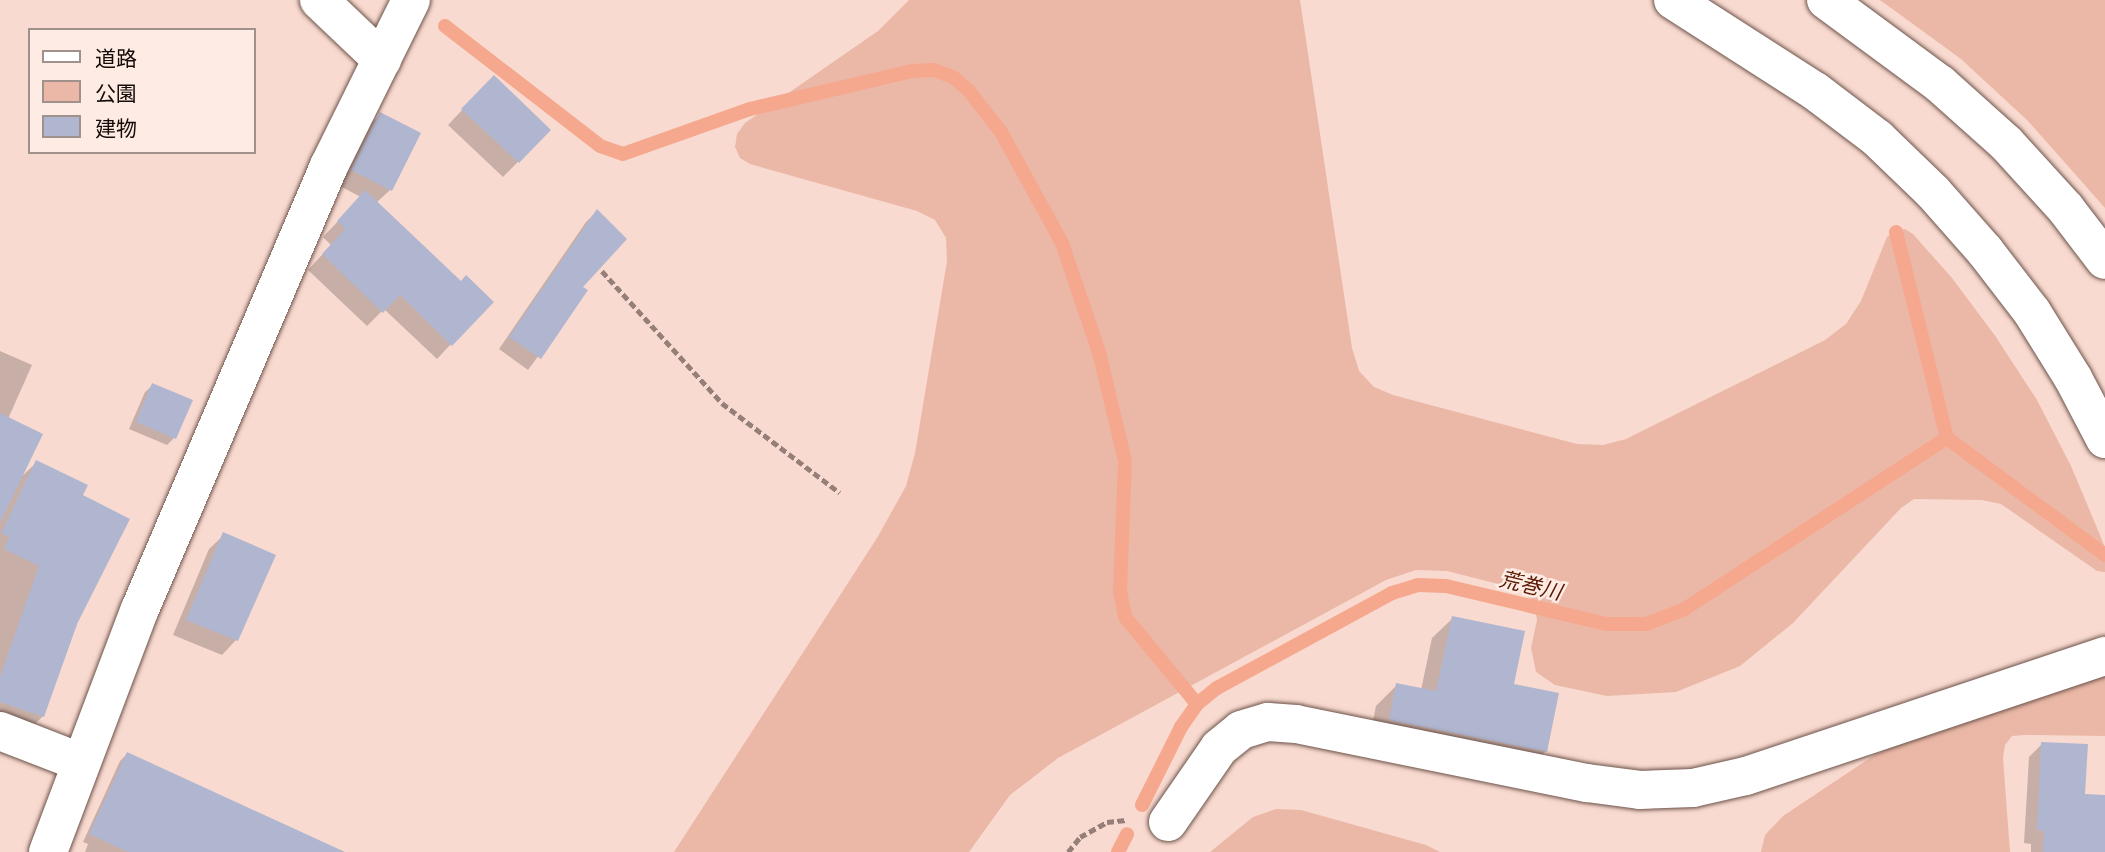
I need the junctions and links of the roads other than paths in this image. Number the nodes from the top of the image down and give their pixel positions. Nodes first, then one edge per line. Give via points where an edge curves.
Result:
1 (319, 0) edge
2 (411, 0) edge
3 (1673, 0) edge
4 (1826, 0) edge
5 (382, 60) junction
6 (2105, 260) edge
7 (2105, 439) edge
8 (2105, 656) edge
9 (0, 731) edge
10 (80, 762) junction
11 (1168, 822) road end
12 (48, 852) edge

1 - 5 main road
2 - 5 main road
3 - 7 main road via 1815,91 1877,138 1933,192 2032,312
4 - 6 main road via 1940,84 2006,143
5 - 10 main road via 324,179
8 - 11 main road via 1746,776 1693,788 1640,790 1587,783 1268,722 1241,730 1219,748
9 - 10 main road
10 - 12 main road

